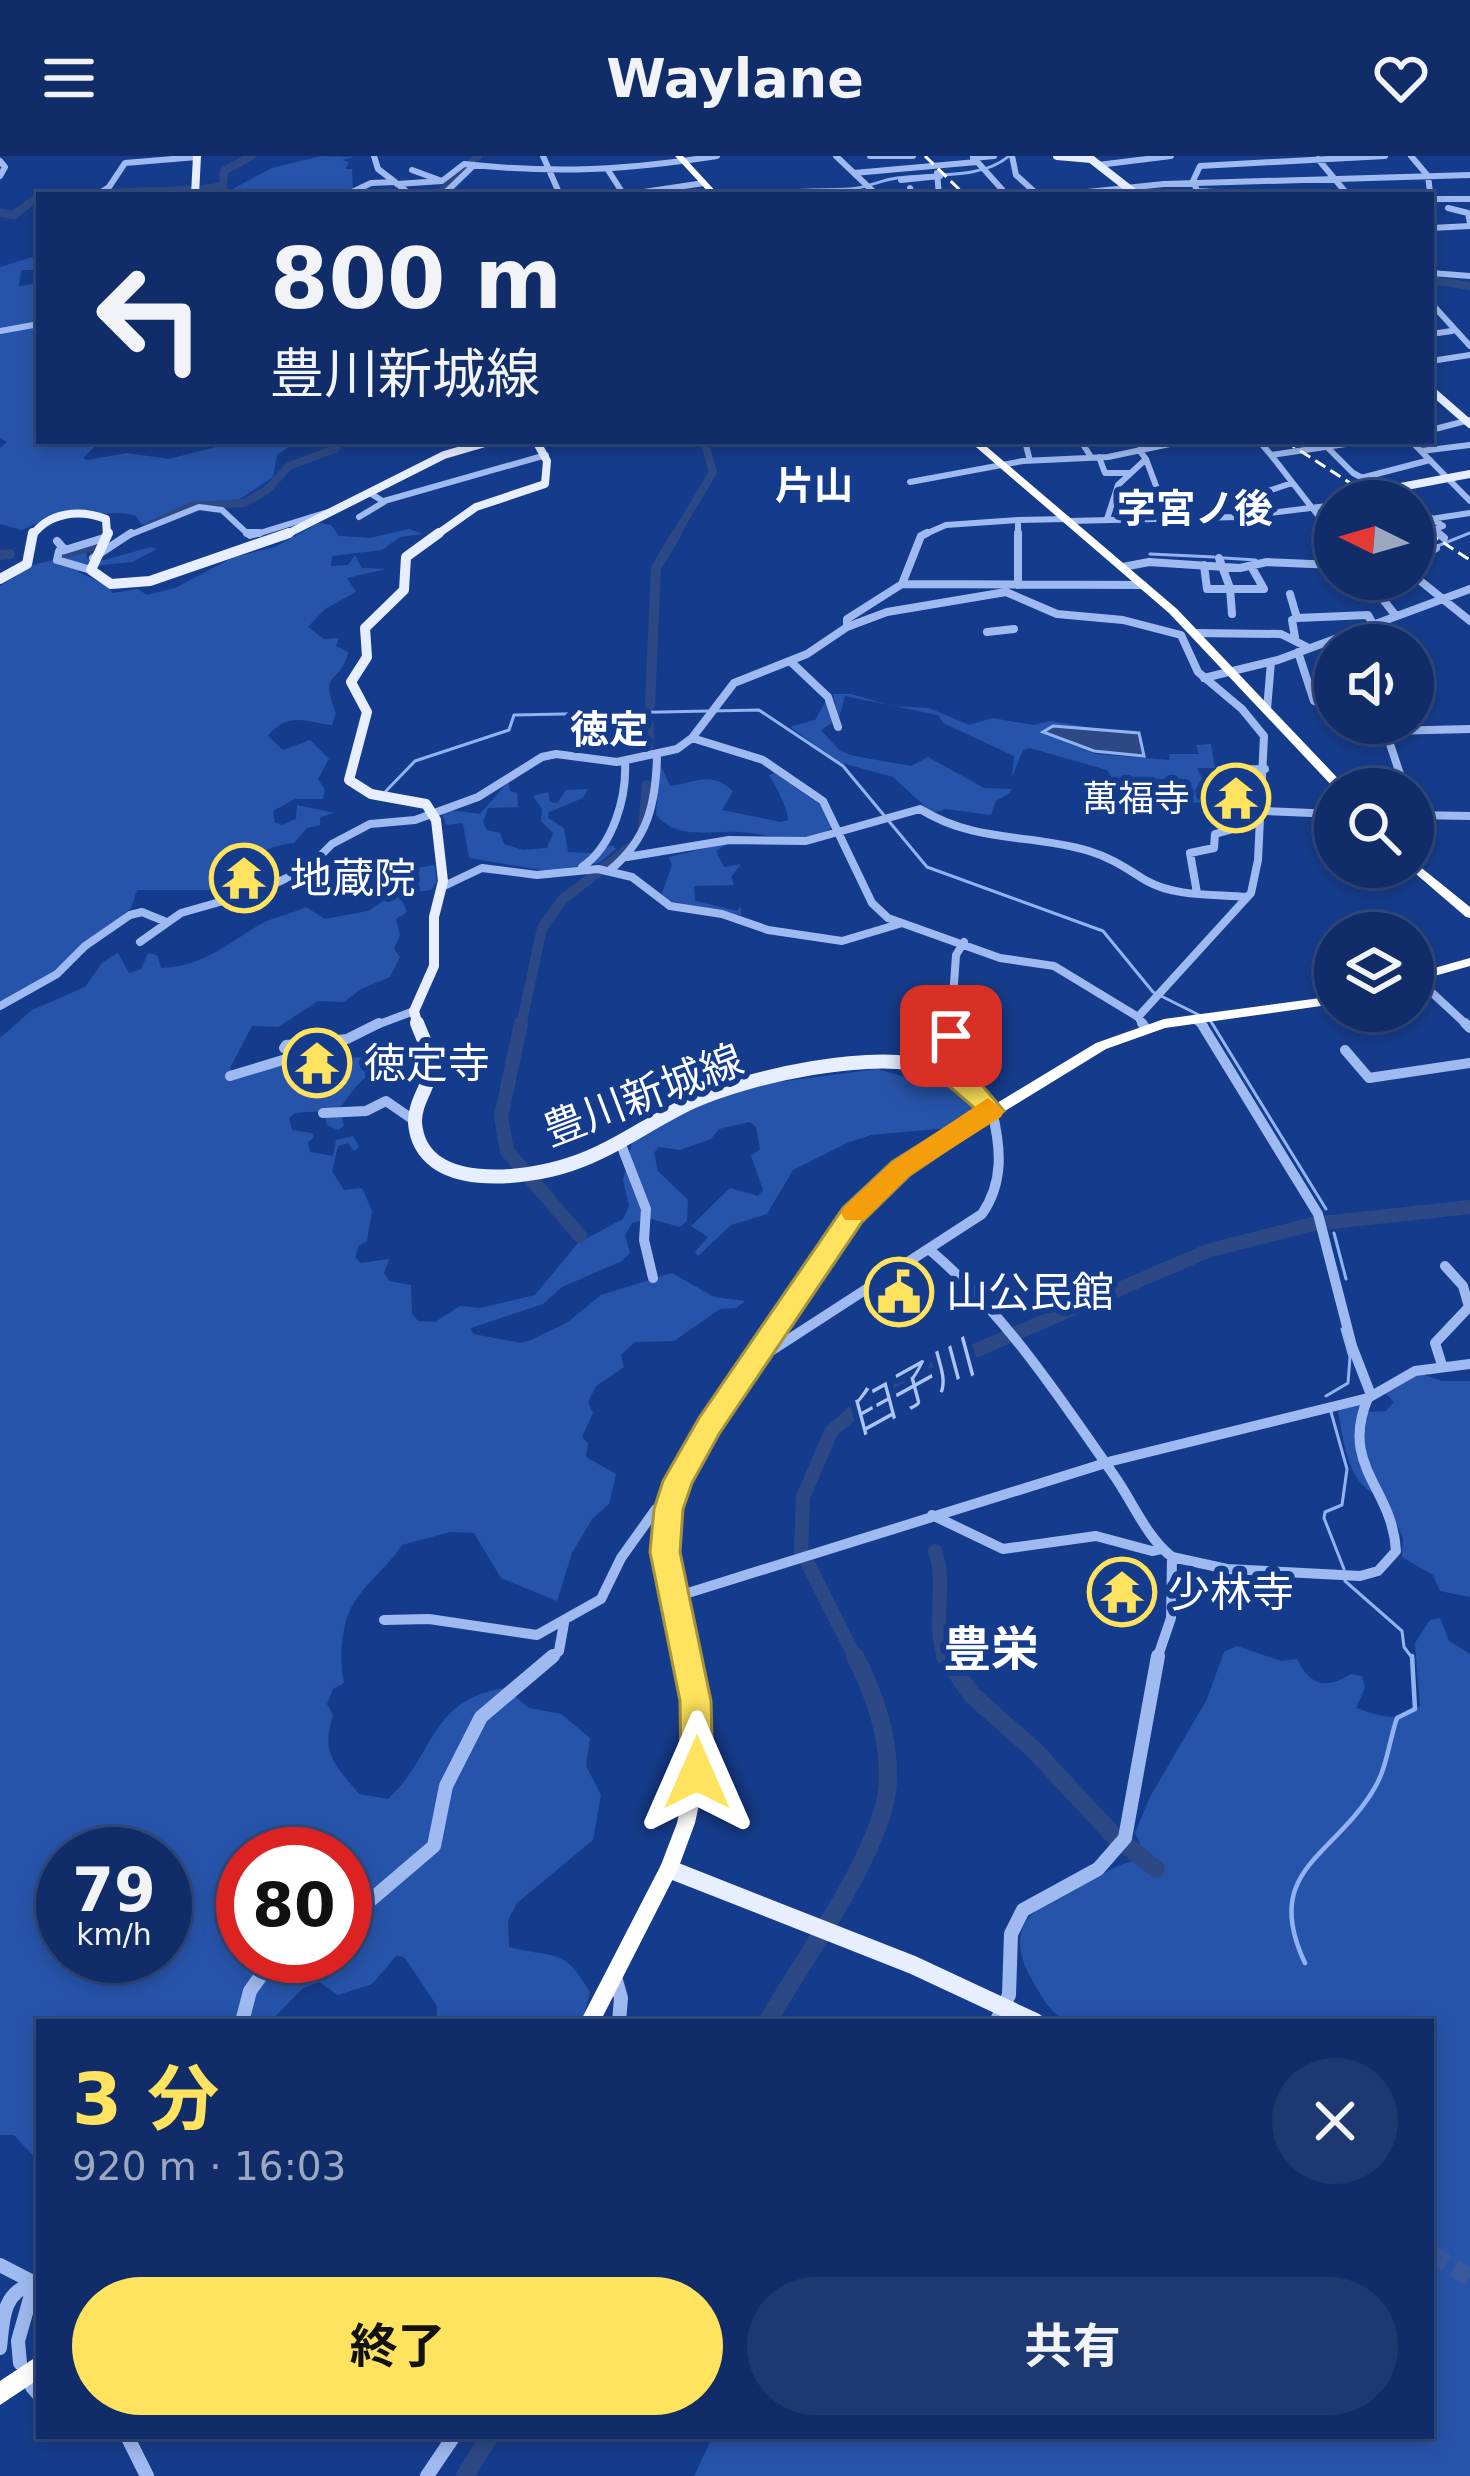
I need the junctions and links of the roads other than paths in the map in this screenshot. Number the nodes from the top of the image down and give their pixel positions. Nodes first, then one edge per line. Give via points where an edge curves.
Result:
1 (374, 156) edge
2 (543, 156) edge
3 (717, 156) edge
4 (836, 156) edge
5 (870, 156) edge
6 (913, 156) edge
7 (994, 156) edge
8 (1012, 156) edge
9 (1057, 156) edge
10 (1115, 156) edge
11 (1171, 156) edge
12 (1206, 156) edge
13 (1366, 156) edge
14 (1385, 156) edge
15 (1411, 156) edge
16 (197, 157) edge
17 (681, 158) edge
18 (974, 158) edge
19 (1317, 158) edge
20 (1, 159) edge
21 (1271, 159) edge
22 (1293, 159) edge
23 (1092, 160) edge
24 (471, 164) junction
25 (1200, 166) junction
26 (412, 170) dead end
27 (608, 170) junction
28 (551, 173) junction
29 (854, 173) junction
30 (935, 174) junction
31 (0, 176) edge
32 (1470, 176) edge
33 (1339, 179) junction
34 (901, 180) dead end
35 (442, 181) junction
36 (1429, 181) junction
37 (396, 183) junction
38 (704, 183) junction
39 (1185, 184) junction
40 (363, 186) junction
41 (915, 186) edge
42 (1127, 188) junction
43 (1196, 190) edge
44 (100, 192) edge
45 (195, 192) edge
46 (352, 192) edge
47 (370, 192) edge
48 (407, 192) edge
49 (446, 192) edge
50 (559, 192) edge
51 (622, 192) edge
52 (644, 192) edge
53 (712, 192) edge
54 (874, 192) edge
55 (938, 192) edge
56 (1004, 192) edge
57 (1035, 192) edge
58 (1088, 192) edge
59 (1133, 192) edge
60 (1344, 192) edge
61 (1431, 192) edge
62 (1469, 199) edge
63 (1434, 200) edge
64 (1448, 208) dead end
65 (1470, 224) edge
66 (1434, 228) edge
67 (1434, 267) edge
68 (1470, 276) edge
69 (1434, 307) edge
70 (36, 325) edge
71 (0, 331) edge
72 (1453, 331) junction
73 (1434, 334) edge
74 (1467, 341) edge
75 (1470, 355) edge
76 (1434, 361) edge
77 (1434, 393) edge
78 (1469, 422) edge
79 (1434, 429) edge
80 (483, 444) edge
81 (538, 444) edge
82 (977, 444) edge
83 (1026, 444) edge
84 (1054, 444) edge
85 (1088, 444) edge
86 (1169, 444) edge
87 (1261, 444) edge
88 (1324, 444) edge
89 (1414, 444) edge
90 (1470, 445) edge
91 (1139, 450) junction
92 (1421, 451) junction
93 (546, 455) junction
94 (1270, 455) junction
95 (1095, 457) junction
96 (1062, 459) junction
97 (1146, 459) junction
98 (434, 460) junction
99 (1430, 460) junction
100 (1030, 461) junction
101 (1003, 466) junction
102 (1128, 473) junction
103 (1469, 476) edge
104 (1361, 478) junction
105 (1448, 478) junction
106 (1365, 480) edge
107 (1434, 481) edge
108 (910, 482) dead end
109 (1292, 483) junction
110 (446, 484) junction
111 (370, 493) junction
112 (384, 501) junction
113 (1470, 501) edge
114 (1312, 508) junction
115 (1314, 511) edge
116 (334, 512) junction
117 (1470, 513) edge
118 (358, 517) dead end
119 (1238, 517) junction
120 (1168, 518) junction
121 (1107, 519) junction
122 (1434, 519) edge
123 (1018, 520) junction
124 (1068, 520) junction
125 (1434, 531) edge
126 (106, 537) junction
127 (1444, 538) dead end
128 (57, 541) dead end
129 (65, 550) junction
130 (1219, 562) junction
131 (92, 564) junction
132 (1314, 565) edge
133 (1204, 566) junction
134 (1251, 566) junction
135 (1123, 567) junction
136 (0, 579) edge
137 (1019, 581) junction
138 (902, 584) junction
139 (1143, 585) junction
140 (1230, 590) junction
141 (1470, 590) edge
142 (1017, 594) junction
143 (1290, 594) dead end
144 (1434, 594) edge
145 (1383, 600) edge
146 (1441, 600) junction
147 (1232, 614) dead end
148 (1396, 616) junction
149 (1297, 617) junction
150 (1470, 621) edge
151 (1374, 624) edge
152 (1376, 624) edge
153 (847, 627) junction
154 (1014, 629) dead end
155 (987, 632) dead end
156 (1195, 633) junction
157 (1295, 637) junction
158 (1314, 647) edge
159 (1310, 648) junction
160 (1298, 652) junction
161 (790, 661) junction
162 (1271, 662) junction
163 (1231, 671) junction
164 (1204, 678) junction
165 (1314, 698) edge
166 (1267, 709) junction
167 (838, 727) dead end
168 (1434, 728) edge
169 (1470, 729) edge
170 (692, 739) junction
171 (657, 755) junction
172 (626, 761) junction
173 (1322, 768) edge
174 (1265, 769) junction
175 (1220, 770) dead end
176 (1261, 811) junction
177 (1314, 813) edge
178 (435, 814) junction
179 (1434, 815) edge
180 (1470, 816) edge
181 (837, 835) junction
182 (627, 856) junction
183 (605, 870) junction
184 (575, 872) junction
185 (1434, 883) edge
186 (442, 887) junction
187 (1197, 893) junction
188 (1247, 898) junction
189 (1470, 914) edge
190 (164, 921) junction
191 (899, 924) junction
192 (140, 942) dead end
193 (964, 942) junction
194 (1470, 962) edge
195 (1434, 972) edge
196 (1434, 996) edge
197 (1314, 1003) edge
198 (0, 1006) edge
199 (414, 1011) junction
200 (1201, 1018) junction
201 (1142, 1023) junction
202 (1470, 1028) edge
203 (1345, 1050) dead end
204 (1470, 1063) edge
205 (948, 1075) junction
206 (230, 1076) dead end
207 (992, 1111) junction
208 (323, 1113) dead end
209 (415, 1121) junction
210 (620, 1142) junction
211 (932, 1251) junction
212 (1445, 1266) dead end
213 (653, 1278) dead end
214 (1442, 1364) junction
215 (1470, 1364) edge
216 (749, 1365) junction
217 (1370, 1397) junction
218 (1105, 1463) junction
219 (669, 1509) junction
220 (931, 1515) junction
221 (1167, 1553) junction
222 (672, 1598) junction
223 (384, 1620) dead end
224 (564, 1623) junction
225 (669, 1869) junction
226 (372, 1899) edge
227 (615, 1977) junction
228 (256, 1983) edge
229 (1000, 2015) edge
230 (243, 2019) edge
231 (592, 2019) edge
232 (619, 2019) edge
233 (0, 2265) edge
234 (36, 2284) edge
235 (0, 2348) edge
236 (33, 2378) edge
237 (0, 2394) edge
238 (128, 2439) edge
239 (451, 2439) edge
240 (147, 2476) edge
241 (427, 2476) edge

1 - 37 street
2 - 28 street
3 - 17 street
4 - 29 street
5 - 6 street
7 - 18 street
8 - 57 street via 1016,175
9 - 23 main road
10 - 23 street
11 - 23 street
11 - 39 street
12 - 25 street
13 - 14 street
13 - 19 street
13 - 33 street
15 - 36 street
16 - 44 street via 128,162
16 - 45 main road
17 - 27 street
17 - 38 highway
18 - 30 street
18 - 56 street
19 - 22 street
19 - 33 street
20 - 31 street
21 - 22 street
21 - 25 street
23 - 42 main road
24 - 28 street
24 - 35 street
24 - 49 street
25 - 43 street
26 - 35 street
27 - 28 street
27 - 51 street
28 - 50 street
29 - 30 street
29 - 54 street
30 - 41 street
30 - 55 street
32 - 36 street
33 - 36 street
33 - 43 street
33 - 60 street
34 - 41 street
35 - 37 street
36 - 61 street
37 - 40 street
37 - 48 street
38 - 52 street
38 - 53 highway
39 - 42 street
39 - 43 street
40 - 46 street
40 - 47 street
42 - 58 street
42 - 59 main road
62 - 63 street
64 - 65 street via 1468,213
65 - 66 street
67 - 68 street
69 - 72 street
70 - 71 street
72 - 73 street
72 - 74 street
75 - 76 street
77 - 78 main road
78 - 79 street
80 - 98 main road
81 - 93 main road
82 - 101 highway
83 - 100 street
84 - 96 street
85 - 95 street
86 - 91 street
87 - 94 street
88 - 94 street
88 - 104 street
89 - 92 street
90 - 92 street
91 - 95 street
91 - 97 street
92 - 99 street
93 - 110 street
93 - 178 main road via 541,488 476,507 406,557 402,593 365,628 367,657 351,686 368,712 349,780 371,794 423,802
94 - 109 street
95 - 96 street
95 - 102 street via 1105,473
96 - 100 street
97 - 102 street
97 - 120 street
98 - 110 street
98 - 111 main road
99 - 104 street
99 - 105 street
100 - 101 street
101 - 108 street
101 - 124 highway
102 - 121 street via 1106,502
103 - 105 main road
104 - 106 street
105 - 107 main road
105 - 113 street
109 - 114 street
109 - 119 street via 1235,502
110 - 112 street
111 - 112 street
111 - 116 main road
112 - 118 street
114 - 115 street
114 - 119 street
116 - 131 main road via 135,585 103,582
116 - 131 street via 250,536 222,510 199,508 132,533
117 - 122 street
119 - 120 street
120 - 121 street
121 - 124 street
123 - 124 street
123 - 137 street
123 - 138 street via 946,525 921,536
124 - 135 highway
125 - 127 street
126 - 129 street
126 - 131 main road
126 - 136 main road via 109,525 97,515 45,520 32,534 27,564
128 - 129 street
129 - 131 street via 57,560
130 - 133 street
130 - 134 street
130 - 140 street
132 - 134 street
133 - 135 street
133 - 140 street via 1207,589
134 - 140 street via 1264,589
135 - 139 highway
137 - 138 street
137 - 139 street
137 - 142 street
138 - 153 street
139 - 156 highway
140 - 147 street
141 - 146 street
142 - 153 street via 916,604
142 - 164 street via 1058,614 1174,632
143 - 149 street
144 - 146 street
145 - 148 street
146 - 148 street
146 - 150 street
148 - 152 street
149 - 151 street via 1369,615
149 - 157 street
153 - 161 street
154 - 155 street
156 - 157 street
156 - 163 highway
157 - 159 street
158 - 159 street
159 - 160 street
160 - 162 street
160 - 165 street
161 - 167 street via 822,686
161 - 170 street via 734,683
162 - 163 street
162 - 166 street
163 - 164 street
163 - 166 highway
164 - 174 street via 1260,729
166 - 173 highway
168 - 169 street
170 - 171 street
170 - 181 street via 763,760 827,806
171 - 172 street
171 - 182 street via 649,829
172 - 178 street via 550,754
172 - 184 street via 621,808 594,860
174 - 175 street
174 - 176 street
176 - 177 street
176 - 187 street via 1240,810 1233,829 1215,834 1214,848 1190,853
176 - 188 street
178 - 186 main road
178 - 190 street via 370,824 307,869
179 - 180 street
181 - 182 street
181 - 187 street via 920,809 951,828 1086,850 1153,884
181 - 191 street via 872,903
182 - 183 street
183 - 184 street
183 - 191 street via 632,877 670,906 768,930 842,941
184 - 186 street via 482,868
185 - 189 highway
186 - 199 main road via 436,956
187 - 188 street
188 - 201 street
190 - 192 street
190 - 198 street via 130,915 57,974
191 - 193 street
193 - 201 street via 1000,958 1054,966
193 - 205 street via 956,956
194 - 195 highway
196 - 202 street
197 - 200 highway
199 - 206 street via 344,1040 286,1045 319,1049
199 - 209 main road via 433,1063
200 - 201 highway
200 - 217 street via 1322,1222
201 - 207 highway
203 - 204 street via 1369,1078
205 - 207 main road
205 - 210 main road, 豊川新城線 via 922,1065 840,1067 728,1089
207 - 211 street via 1000,1151 991,1203
207 - 216 highway via 901,1168 865,1201
208 - 209 street via 366,1111 386,1101
209 - 210 main road, 豊川新城線 via 433,1155 490,1179 582,1160
210 - 213 street via 646,1209
211 - 216 street
211 - 218 street via 957,1270
212 - 214 street via 1469,1306 1435,1343
214 - 215 street
214 - 217 street via 1408,1372
216 - 219 highway via 691,1456
217 - 218 street
217 - 221 street via 1355,1439 1397,1541 1389,1563 1360,1576 1227,1569
218 - 220 street
218 - 221 street
219 - 222 highway
219 - 224 street via 656,1509 638,1531 602,1599
220 - 221 street via 1003,1549 1096,1536
220 - 222 street
221 - 229 street via 1171,1618 1154,1668 1125,1838 1099,1868 1023,1910 1011,1934 1012,1982
222 - 225 highway via 699,1740 690,1809
223 - 224 street via 537,1635
224 - 226 street via 559,1651 498,1700 467,1740 446,1786 434,1846
225 - 227 highway
225 - 229 main road via 834,1932
227 - 231 highway
227 - 232 street
228 - 230 street
233 - 234 street
234 - 235 street via 18,2288 4,2307
234 - 236 street via 18,2341
236 - 237 highway
238 - 240 street
239 - 241 street

